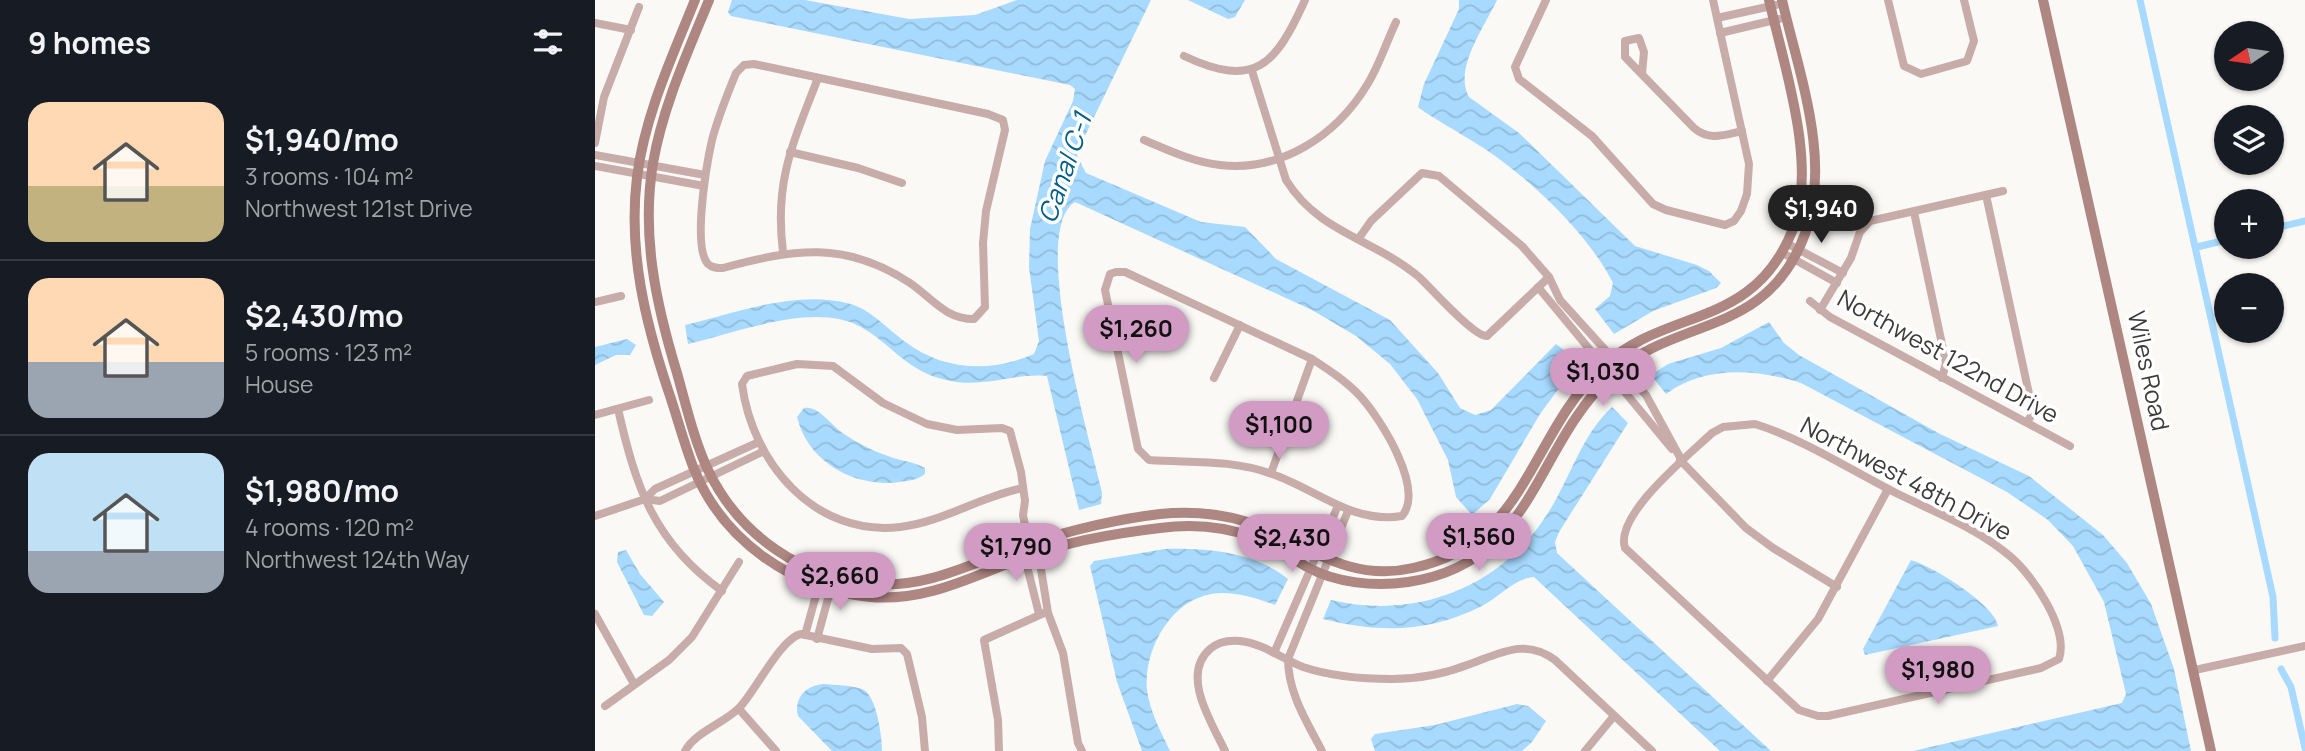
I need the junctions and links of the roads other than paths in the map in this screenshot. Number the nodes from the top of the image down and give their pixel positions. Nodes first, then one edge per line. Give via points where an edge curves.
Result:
1 (695, 0) edge
2 (709, 0) edge
3 (1305, 0) edge
4 (1546, 0) edge
5 (1713, 0) edge
6 (1888, 0) edge
7 (1964, 0) edge
8 (2043, 0) edge
9 (1783, 1) edge
10 (1770, 3) edge
11 (639, 7) dead end
12 (1717, 18) junction
13 (1786, 18) junction
14 (1774, 20) junction
15 (1396, 22) dead end
16 (595, 23) edge
17 (631, 30) junction
18 (1720, 33) junction
19 (1184, 56) dead end
20 (1252, 71) junction
21 (1642, 74) dead end
22 (818, 78) junction
23 (595, 94) edge
24 (604, 97) junction
25 (1742, 131) junction
26 (1144, 140) dead end
27 (595, 143) edge
28 (790, 152) junction
29 (595, 155) edge
30 (1279, 159) junction
31 (595, 166) edge
32 (639, 168) junction
33 (652, 172) junction
34 (705, 175) junction
35 (902, 183) dead end
36 (704, 186) junction
37 (2003, 191) dead end
38 (1986, 195) junction
39 (1914, 212) junction
40 (1359, 238) junction
41 (1784, 248) junction
42 (783, 252) junction
43 (1795, 254) junction
44 (1843, 273) junction
45 (1549, 277) junction
46 (1837, 283) junction
47 (1538, 287) junction
48 (621, 296) dead end
49 (1810, 301) dead end
50 (595, 302) edge
51 (1820, 310) junction
52 (1240, 325) junction
53 (1614, 358) junction
54 (1312, 359) junction
55 (1603, 366) junction
56 (1622, 367) junction
57 (1612, 376) junction
58 (1214, 377) dead end
59 (1942, 377) junction
60 (649, 400) dead end
61 (618, 409) junction
62 (595, 415) edge
63 (2028, 421) junction
64 (759, 442) junction
65 (2070, 446) dead end
66 (762, 452) junction
67 (1682, 461) junction
68 (695, 470) junction
69 (708, 471) junction
70 (1271, 473) junction
71 (700, 481) junction
72 (1023, 488) junction
73 (1888, 489) junction
74 (645, 499) junction
75 (1337, 508) junction
76 (1348, 511) junction
77 (595, 516) edge
78 (1030, 549) junction
79 (1315, 556) junction
80 (1328, 561) junction
81 (739, 562) dead end
82 (1310, 568) junction
83 (1323, 574) junction
84 (827, 576) junction
85 (1837, 587) junction
86 (825, 589) junction
87 (722, 591) junction
88 (1292, 611) junction
89 (1044, 613) junction
90 (595, 614) edge
91 (1305, 616) junction
92 (805, 635) junction
93 (817, 639) junction
94 (2305, 646) edge
95 (1274, 653) junction
96 (1288, 659) junction
97 (2195, 670) junction
98 (1767, 681) junction
99 (634, 684) junction
100 (605, 706) dead end
101 (739, 709) junction
102 (1614, 716) junction
103 (685, 751) edge
104 (776, 751) edge
105 (925, 751) edge
106 (999, 751) edge
107 (1082, 751) edge
108 (1225, 751) edge
109 (1322, 751) edge
110 (1585, 751) edge
111 (1652, 751) edge
112 (2211, 751) edge

1 - 32 street via 654,105
2 - 33 street via 666,106
3 - 20 street via 1279,50
4 - 25 street via 1515,67 1516,74 1592,136 1653,204 1715,224 1734,220 1747,194 1749,164
5 - 12 street
6 - 7 street via 1904,66 1921,74 1968,61 1974,41
8 - 97 street, Wiles Road
9 - 10 street
9 - 13 street
10 - 12 street
10 - 14 street
11 - 17 street
12 - 18 street
13 - 14 street
13 - 43 street via 1817,173 1814,200
14 - 18 street
14 - 41 street via 1804,163 1802,198
15 - 30 street via 1369,83 1345,116 1316,140
16 - 17 street
17 - 24 street
18 - 25 street
19 - 20 street via 1226,70
20 - 30 street
21 - 25 street via 1703,136
22 - 28 street
22 - 34 street via 744,65 724,102
22 - 42 street via 1003,120 1005,130 986,211 985,307 974,319 954,316 885,268 851,256
23 - 24 street
24 - 27 street
26 - 30 street via 1221,165
28 - 35 street
28 - 42 street via 778,216
29 - 32 street
30 - 40 street via 1286,180 1308,210
31 - 32 street
32 - 33 street
32 - 68 street via 634,216 646,320
33 - 34 street
33 - 36 street
33 - 69 street via 648,233 659,316
34 - 36 street
36 - 42 street via 703,253 707,263 723,268
37 - 38 street
38 - 39 street
38 - 63 street via 2031,403
39 - 44 street via 1864,225
39 - 59 street via 1946,363
40 - 45 street via 1401,191 1429,172 1495,220
40 - 47 street via 1402,263 1481,336 1496,328
41 - 43 street
41 - 53 street via 1759,281 1725,307 1653,334
43 - 44 street
43 - 46 street
43 - 56 street via 1766,292 1742,311 1660,345
44 - 46 street
45 - 47 street
45 - 53 street via 1560,300
46 - 51 street
47 - 55 street
48 - 50 street
49 - 51 street, Northwest 122nd Drive
51 - 59 street, Northwest 122nd Drive
52 - 54 street
52 - 58 street
52 - 70 street via 1125,272 1110,274 1105,290 1143,457 1219,462
53 - 55 street
53 - 56 street
54 - 70 street
54 - 76 street via 1361,397 1377,419 1403,468 1410,494 1409,508 1402,516
55 - 57 street
55 - 80 street via 1562,416 1500,520 1469,546 1433,563 1395,571 1356,569
56 - 57 street
56 - 67 street via 1646,395
57 - 67 street
57 - 83 street via 1574,420 1514,522 1485,550 1440,574 1404,583 1363,583
59 - 63 street, Northwest 122nd Drive
60 - 61 street
61 - 62 street
61 - 74 street
63 - 65 street, Northwest 122nd Drive
64 - 66 street
64 - 69 street
64 - 72 street via 742,384 747,376 797,364 833,366 883,403 927,424 1010,431
66 - 69 street
66 - 72 street via 804,500 828,514 878,527 922,522 993,494
67 - 73 street, Northwest 48th Drive via 1723,427 1755,424
67 - 85 street via 1746,528
67 - 98 street, Northwest 48th Drive via 1641,502 1624,532 1625,548
68 - 69 street
68 - 71 street
68 - 74 street via 655,489
69 - 71 street
69 - 84 street via 738,517 762,540
70 - 75 street
71 - 74 street via 660,501
71 - 86 street via 721,516 752,548 784,570
72 - 78 street
73 - 85 street
73 - 98 street, Northwest 48th Drive via 2010,556 2045,600 2060,641 2059,659 2041,668 1828,716 1808,714
74 - 77 street
74 - 87 street via 679,556
75 - 76 street
75 - 79 street
76 - 80 street
78 - 79 street via 1152,515 1196,514 1242,520
78 - 82 street via 1180,526 1217,528 1281,550
78 - 84 street via 923,581 883,585
78 - 86 street via 939,591 888,597
78 - 89 street via 1027,566
78 - 89 street via 1040,563
79 - 80 street
79 - 82 street
80 - 83 street
81 - 87 street
82 - 83 street
82 - 88 street
83 - 91 street
84 - 86 street
85 - 98 street via 1801,644
86 - 92 street
86 - 93 street
87 - 99 street via 692,637
88 - 91 street
88 - 95 street
89 - 106 street via 984,640
89 - 107 street via 1063,653
90 - 99 street
91 - 96 street
92 - 93 street
92 - 101 street via 793,635
93 - 105 street via 872,649 901,648 907,654
94 - 97 street
95 - 96 street
95 - 108 street via 1242,641 1226,641 1214,645 1199,664 1198,688
96 - 102 street via 1340,675 1393,679 1445,672 1509,649 1535,649 1555,660
96 - 109 street via 1293,693
97 - 112 street, Wiles Road
99 - 100 street
101 - 103 street
101 - 104 street
102 - 110 street
102 - 111 street

